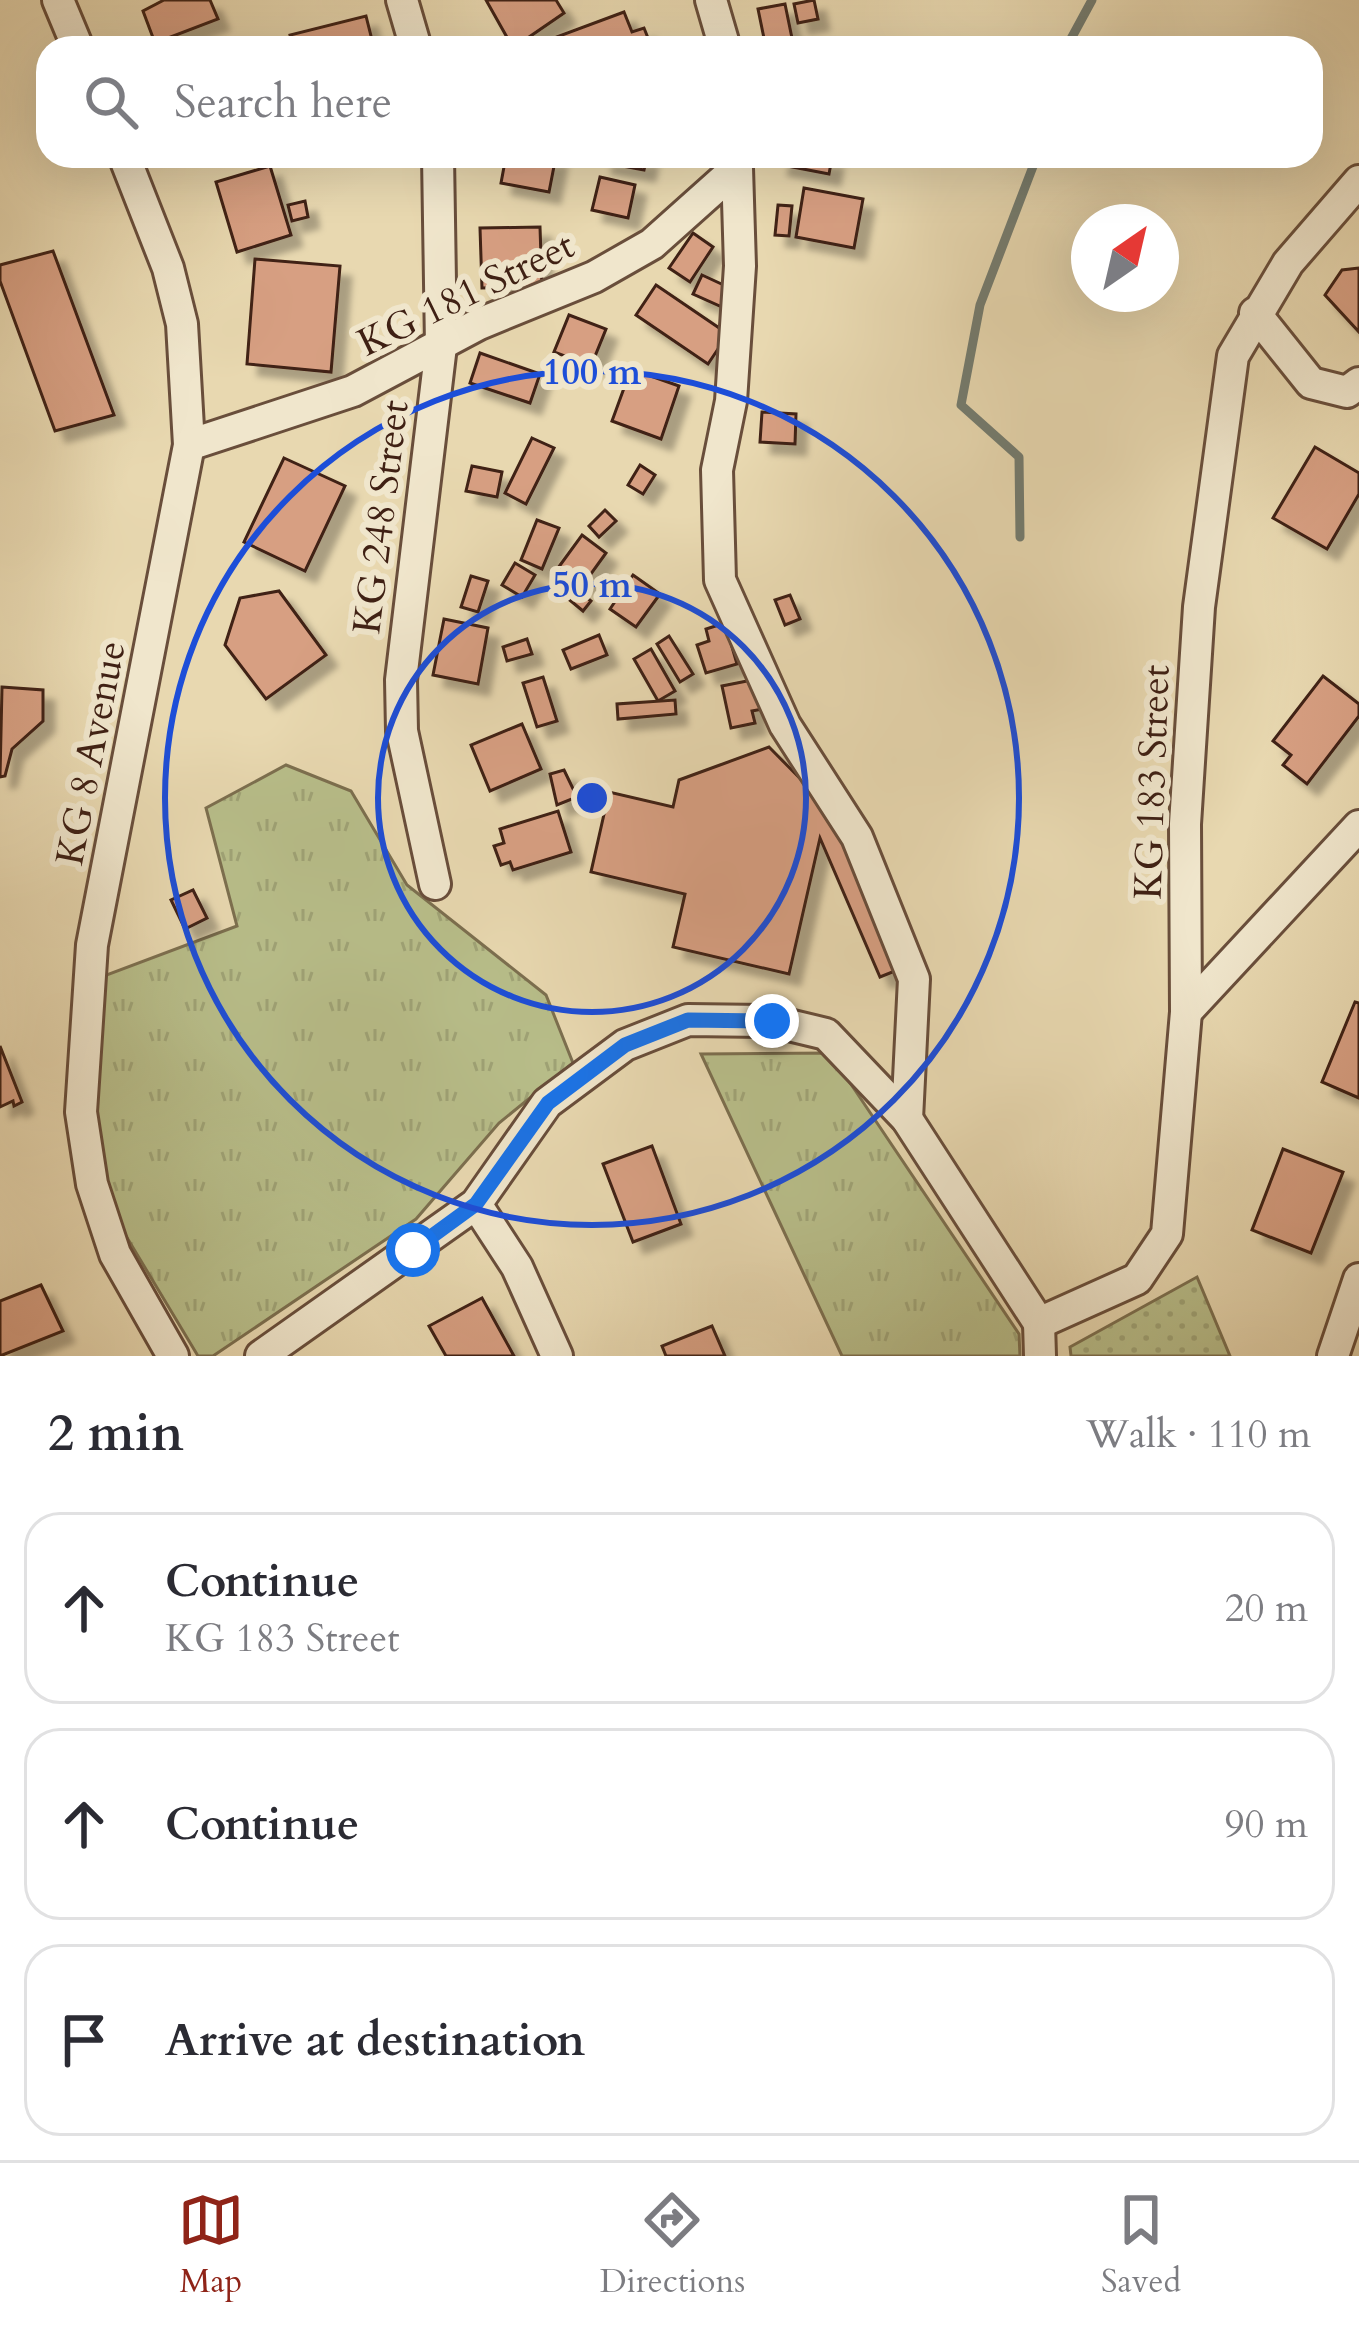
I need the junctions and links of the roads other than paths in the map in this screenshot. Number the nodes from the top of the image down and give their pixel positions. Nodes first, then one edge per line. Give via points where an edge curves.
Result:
1 (58, 0) edge
2 (401, 0) edge
3 (711, 0) edge
4 (73, 36) edge
5 (412, 36) edge
6 (722, 36) edge
7 (129, 168) edge
8 (438, 168) edge
9 (731, 168) edge
10 (737, 168) edge
11 (1359, 181) edge
12 (1255, 313) junction
13 (442, 346) junction
14 (1359, 383) edge
15 (189, 445) junction
16 (1359, 826) edge
17 (436, 884) dead end
18 (1186, 1012) junction
19 (907, 1119) junction
20 (476, 1204) junction
21 (1359, 1279) edge
22 (1039, 1323) junction
23 (173, 1356) edge
24 (261, 1356) edge
25 (556, 1356) edge
26 (1040, 1356) edge
27 (1333, 1356) edge

1 - 4 street
2 - 5 street
3 - 6 street
7 - 15 street, KG 8 Avenue via 182,324
8 - 13 street, KG 248 Street
9 - 13 street, KG 181 Street via 652,244
10 - 19 street via 740,266 718,470 719,580 785,725 857,837 914,979
11 - 12 street, KG 183 Street
12 - 14 street via 1311,382 1347,392
12 - 18 street, KG 183 Street via 1233,356 1199,607 1184,824
13 - 15 street, KG 181 Street via 353,391
13 - 17 street, KG 248 Street via 400,680 401,731
15 - 23 street, KG 8 Avenue via 92,946 81,1112 92,1184 115,1254
16 - 18 street
18 - 22 street, KG 183 Street via 1167,1234 1137,1279
19 - 20 street via 826,1034 772,1021 688,1020 625,1045 548,1103
19 - 22 street
20 - 24 street
20 - 25 street via 517,1267
21 - 27 street
22 - 26 street

